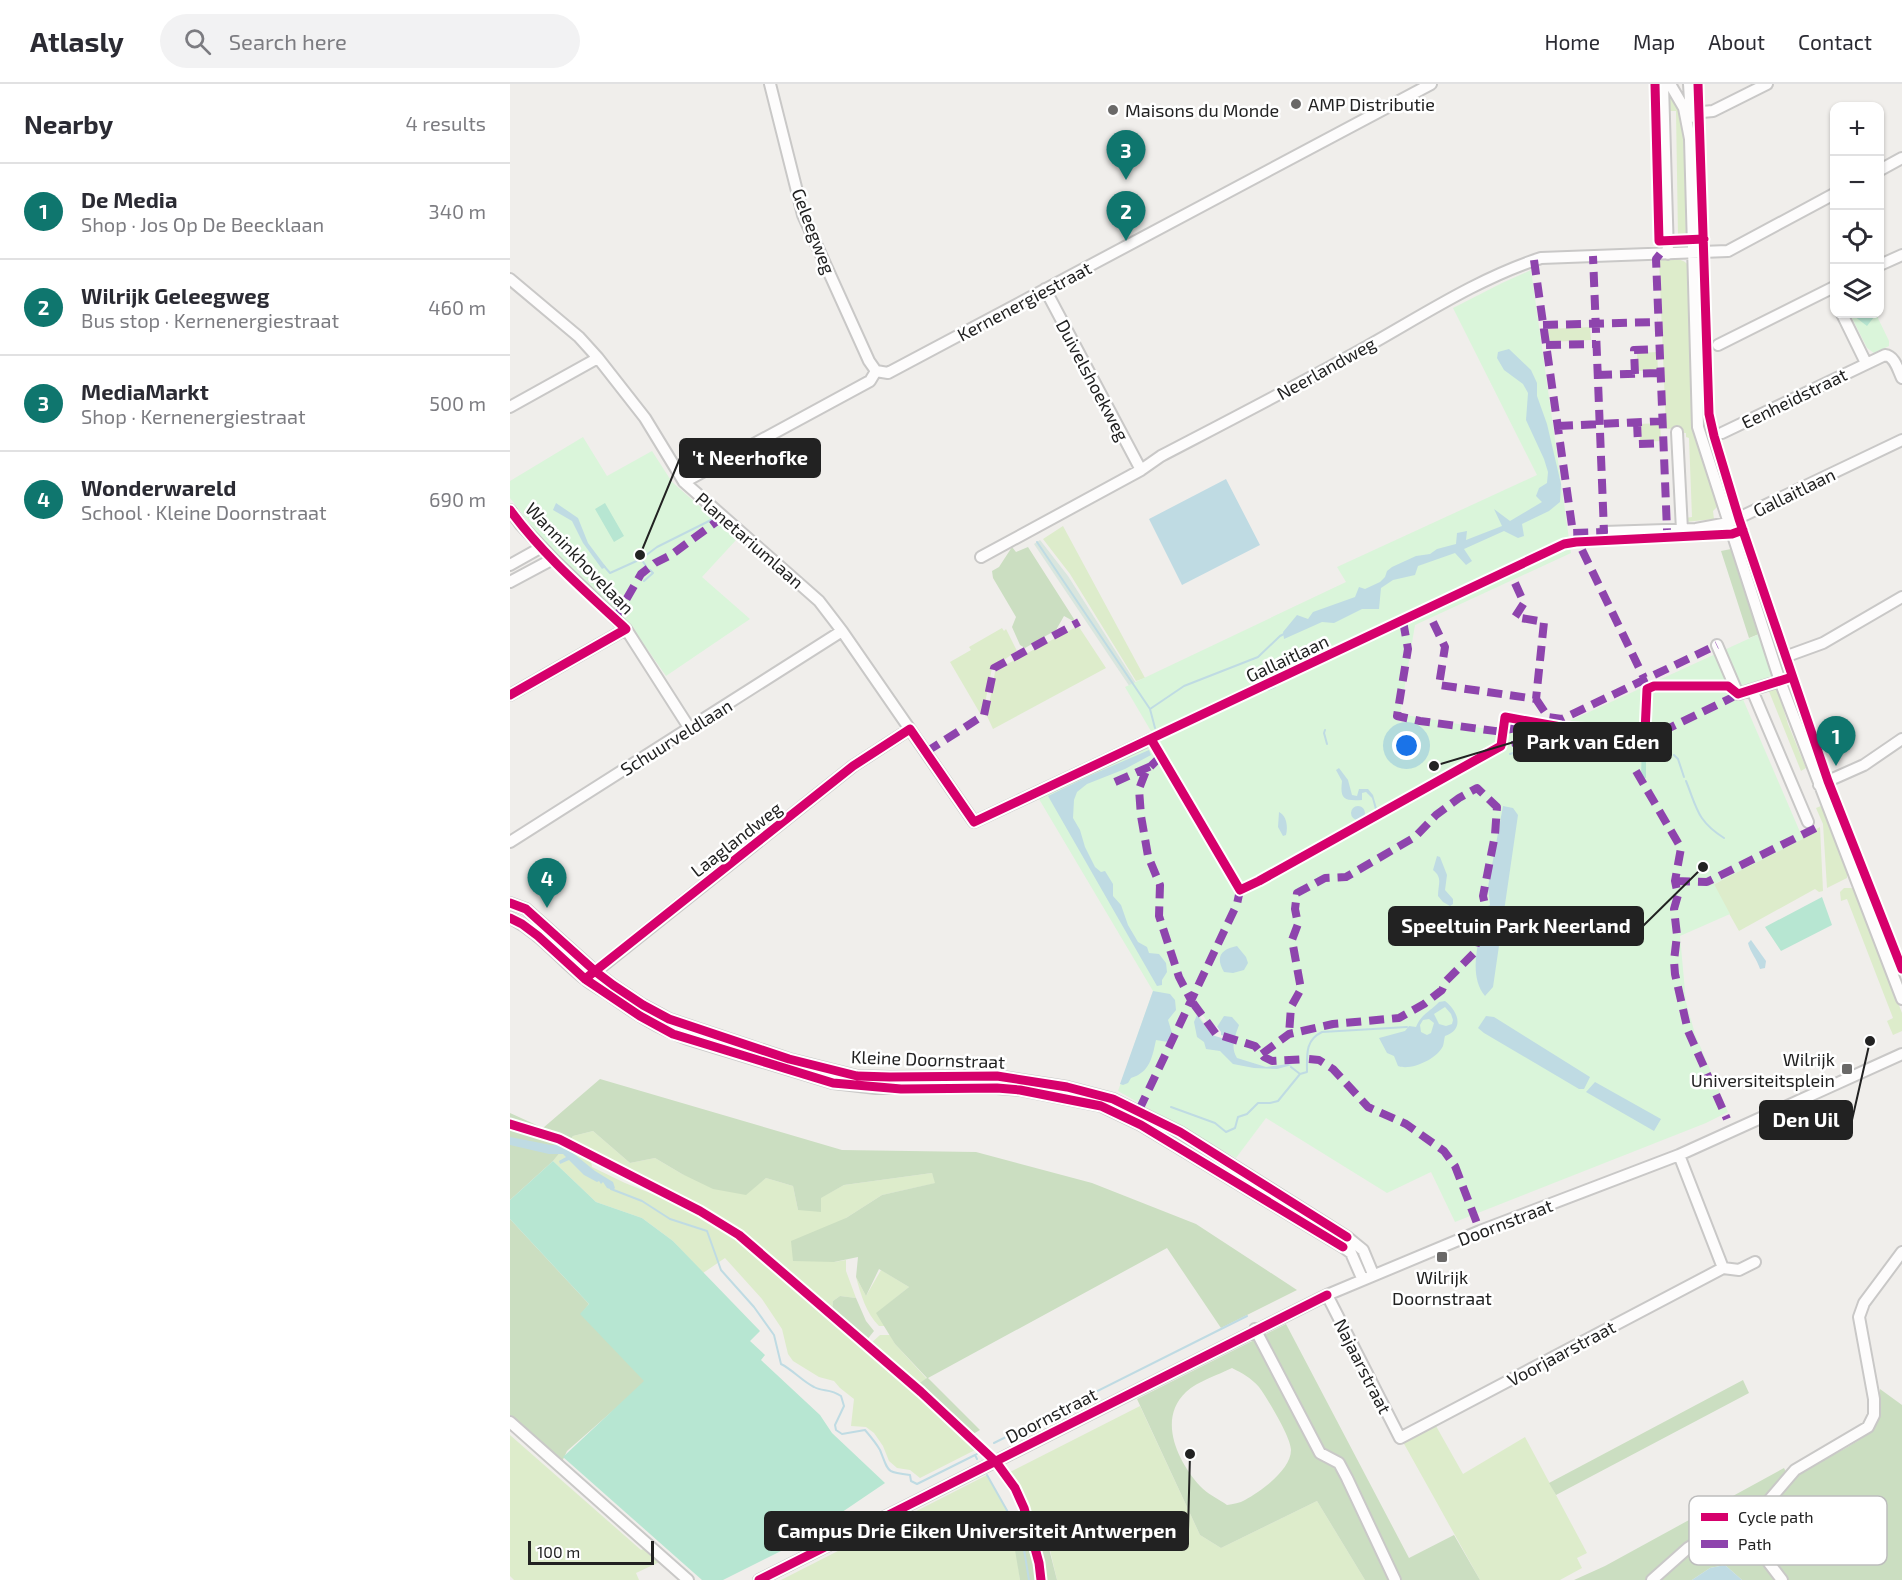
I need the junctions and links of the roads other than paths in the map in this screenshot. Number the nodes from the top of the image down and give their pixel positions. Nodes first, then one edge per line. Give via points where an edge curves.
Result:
1 (770, 84) edge
2 (1431, 84) edge
3 (1667, 84) edge
4 (1689, 84) edge
5 (1767, 84) edge
6 (1691, 113) junction
7 (1690, 139) junction
8 (1902, 158) edge
9 (1884, 168) edge
10 (1830, 196) edge
11 (1668, 254) junction
12 (1692, 254) junction
13 (1902, 255) edge
14 (1884, 264) edge
15 (510, 279) edge
16 (1045, 289) junction
17 (1830, 292) edge
18 (1844, 318) edge
19 (1718, 345) dead end
20 (598, 358) junction
21 (1866, 363) junction
22 (876, 371) junction
23 (1902, 378) edge
24 (510, 407) edge
25 (1677, 432) dead end
26 (1722, 433) dead end
27 (1902, 440) edge
28 (1141, 470) junction
29 (684, 482) junction
30 (510, 510) edge
31 (1728, 523) junction
32 (1682, 530) junction
33 (1604, 532) dead end
34 (542, 547) junction
35 (981, 557) dead end
36 (553, 559) junction
37 (510, 565) edge
38 (510, 582) edge
39 (1902, 597) edge
40 (626, 629) junction
41 (842, 631) junction
42 (1717, 645) dead end
43 (1790, 655) dead end
44 (1780, 681) junction
45 (1752, 690) junction
46 (510, 695) edge
47 (690, 729) junction
48 (910, 729) junction
49 (1151, 739) dead end
50 (1902, 739) edge
51 (1819, 785) junction
52 (1808, 822) dead end
53 (510, 842) edge
54 (510, 903) edge
55 (510, 918) edge
56 (596, 972) junction
57 (585, 979) junction
58 (623, 998) junction
59 (1902, 999) edge
60 (1902, 1054) edge
61 (1679, 1155) junction
62 (1902, 1252) edge
63 (1755, 1262) dead end
64 (1723, 1268) junction
65 (1373, 1274) junction
66 (1362, 1278) junction
67 (1327, 1295) junction
68 (1255, 1329) junction
69 (510, 1422) edge
70 (1400, 1438) joint
71 (1772, 1496) edge
72 (1689, 1547) edge
73 (1771, 1565) edge
74 (688, 1580) edge
75 (759, 1580) edge
76 (1395, 1580) edge
77 (1652, 1580) edge
78 (1782, 1580) edge

1 - 22 street, Geleegweg via 804,215
2 - 16 street, Kernenergiestraat
3 - 7 street via 1684,108
3 - 11 street
4 - 6 street
5 - 6 street via 1713,111
6 - 7 street
7 - 12 street
8 - 9 street
10 - 12 street, Neerlandweg via 1734,249
11 - 12 street, Neerlandweg
11 - 28 street, Neerlandweg via 1541,258 1519,265
12 - 31 street via 1698,427
13 - 14 street
15 - 20 street, Planetariumlaan
16 - 22 street, Kernenergiestraat via 888,373
16 - 28 street, Duivelshoekweg
17 - 19 street
18 - 21 street
20 - 24 street
20 - 29 street, Planetariumlaan via 645,418
21 - 23 street, Eenheidstraat via 1889,355
21 - 26 street, Eenheidstraat
22 - 29 street, Kernenergiestraat via 870,381
25 - 32 street
27 - 31 street, Gallaitlaan
28 - 35 street, Neerlandweg
29 - 41 street, Planetariumlaan via 819,601
30 - 34 street, Wanninkhovelaan
31 - 32 street, Gallaitlaan
31 - 44 street
32 - 33 street, Gallaitlaan
34 - 36 street, Wanninkhovelaan
34 - 37 street
36 - 38 street
36 - 40 street, Wanninkhovelaan
39 - 43 street via 1823,643
40 - 46 street
40 - 47 street, Wanninkhovelaan
41 - 47 street, Schuurveldlaan
41 - 48 street, Planetariumlaan
42 - 45 street via 1738,694
44 - 45 street
44 - 51 street
45 - 52 street
47 - 53 street, Schuurveldlaan
48 - 49 street via 974,822
48 - 56 street, Laaglandweg via 853,766
50 - 51 street via 1864,765
51 - 59 street
54 - 56 street, Kleine Doornstraat via 526,909
55 - 57 street, Kleine Doornstraat via 538,936
56 - 57 street, Laaglandweg
56 - 58 street, Kleine Doornstraat
57 - 58 street, Kleine Doornstraat
58 - 65 street, Kleine Doornstraat via 789,1059 857,1076 997,1076 1113,1099 1180,1132 1347,1237 1362,1250
58 - 66 street, Kleine Doornstraat via 640,1016 673,1034 833,1083 893,1089 1009,1089 1116,1112 1343,1247 1351,1253
60 - 61 street, Doornstraat
61 - 64 street
61 - 65 street, Doornstraat
62 - 71 street via 1864,1303 1859,1317 1874,1399 1874,1415 1868,1428 1788,1476
63 - 64 street, Voorjaarstraat via 1739,1270
64 - 70 street, Voorjaarstraat
65 - 66 street, Doornstraat
66 - 67 street, Doornstraat
67 - 68 street, Doornstraat
67 - 70 street, Najaarstraat
68 - 75 street, Doornstraat
68 - 76 street via 1320,1453 1339,1463
69 - 74 street
72 - 77 street
73 - 78 street

